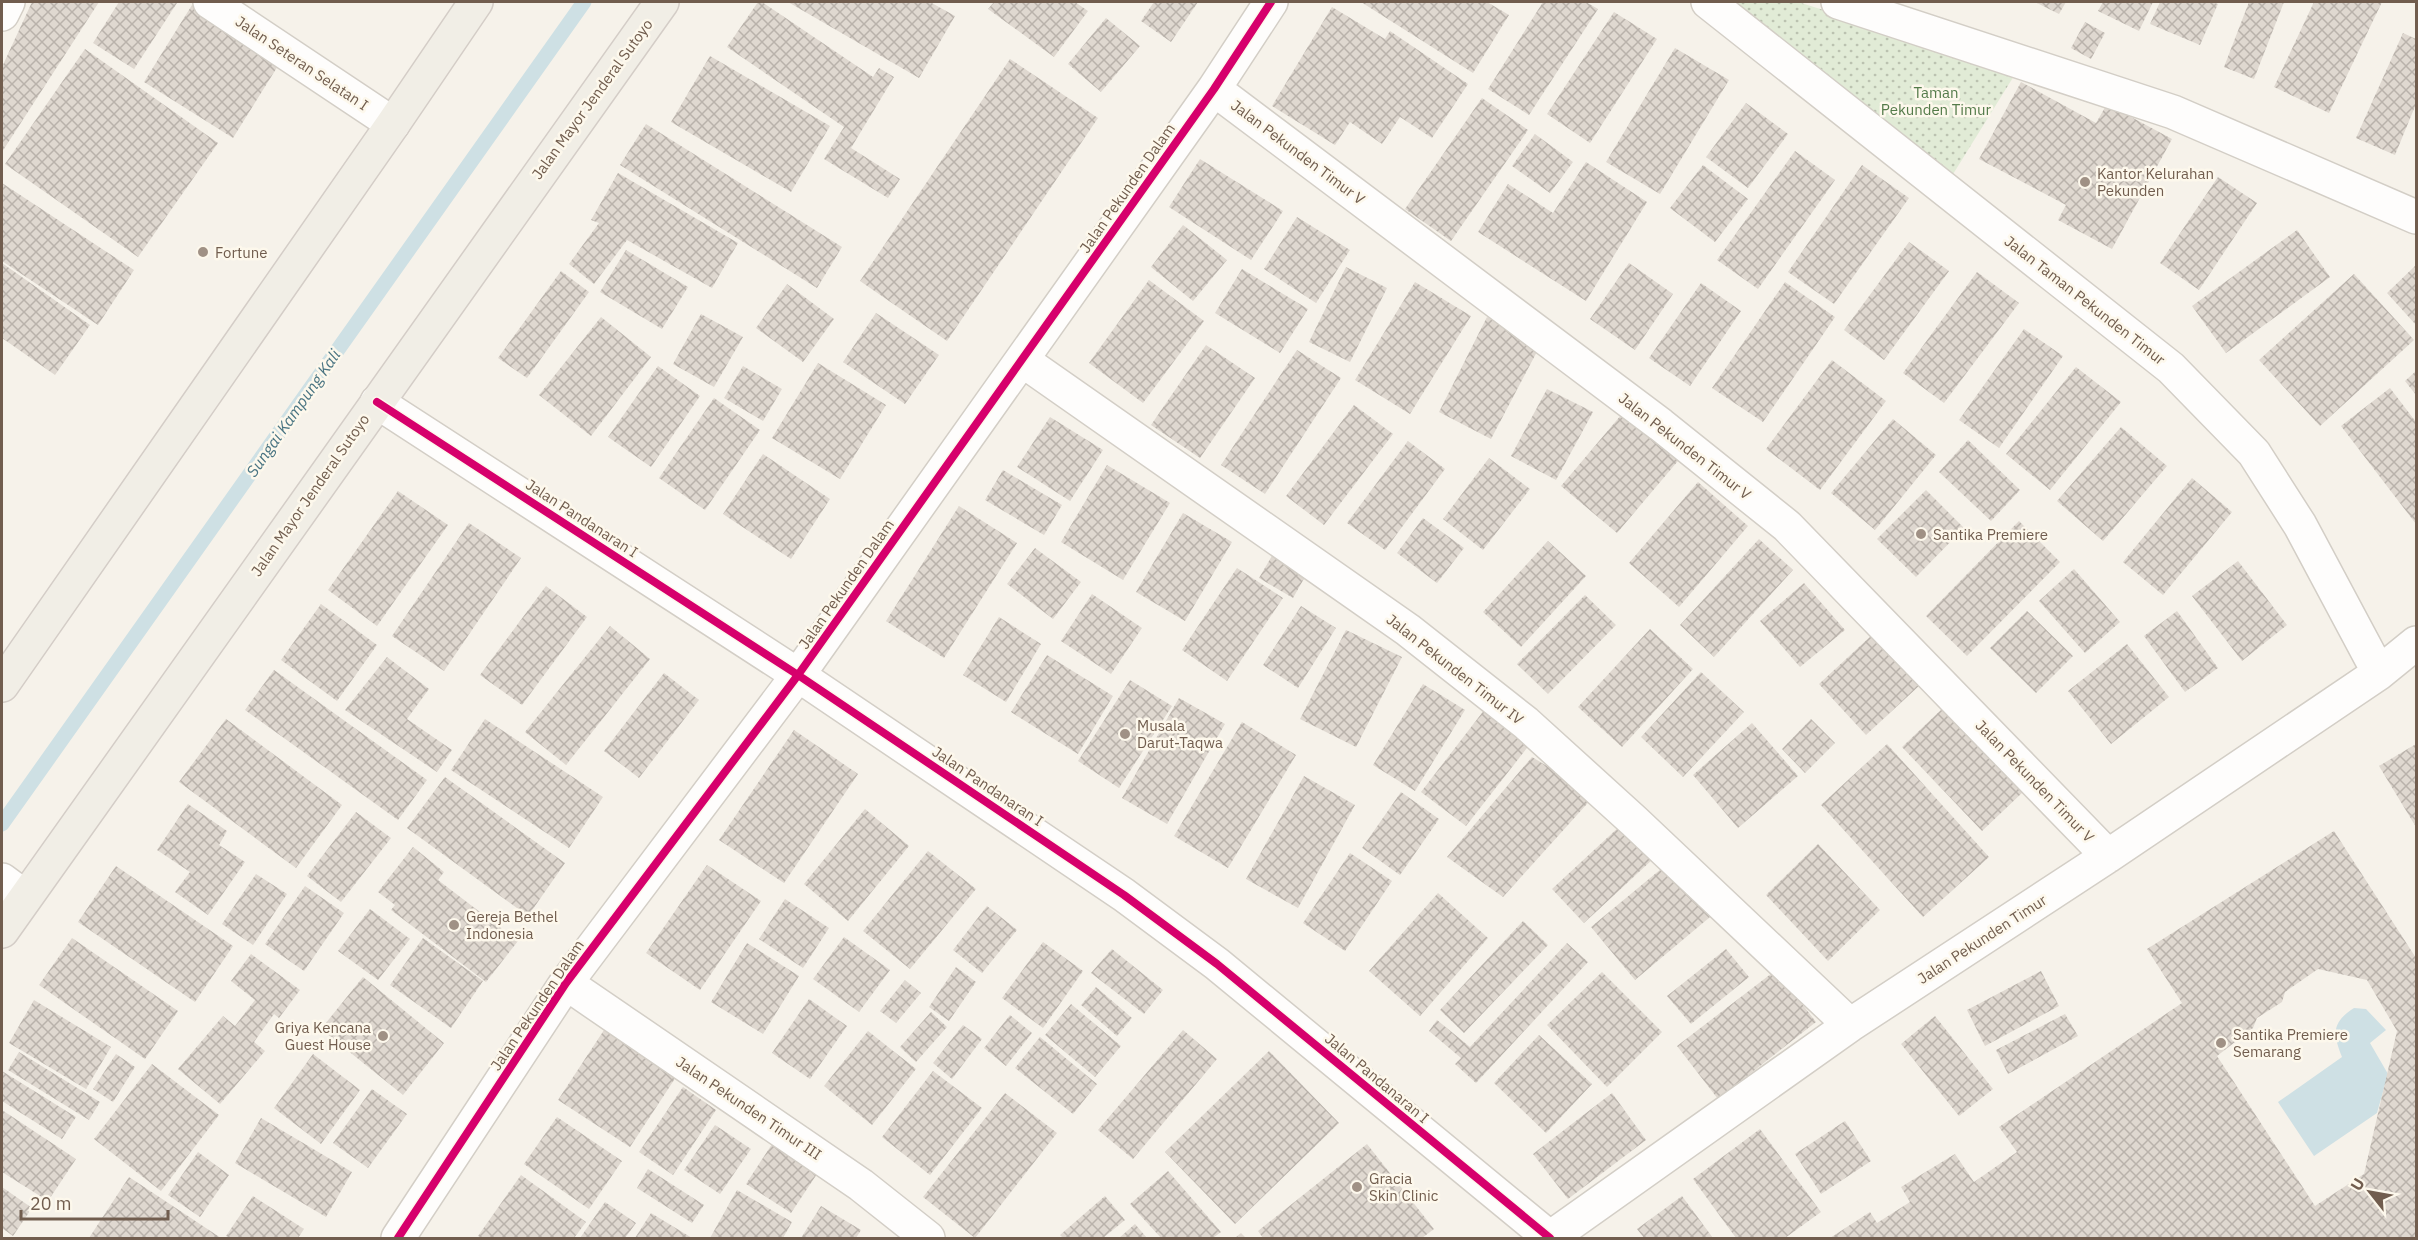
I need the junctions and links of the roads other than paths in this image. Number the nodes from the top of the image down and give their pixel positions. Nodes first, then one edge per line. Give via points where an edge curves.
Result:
1 (8, 2) edge
2 (210, 2) edge
3 (476, 2) edge
4 (662, 2) edge
5 (1271, 2) edge
6 (1708, 2) edge
7 (1838, 2) edge
8 (2, 14) edge
9 (1214, 89) junction
10 (393, 124) junction
11 (2416, 217) edge
12 (1022, 360) junction
13 (377, 402) junction
14 (2416, 643) edge
15 (2379, 673) junction
16 (798, 675) junction
17 (2, 685) edge
18 (2108, 856) junction
19 (14, 888) edge
20 (2, 931) edge
21 (566, 983) junction
22 (1850, 1025) junction
23 (398, 1239) edge
24 (928, 1239) edge
25 (1550, 1239) edge

1 - 8 street
2 - 10 street, Jalan Seteran Selatan I
3 - 10 main road
4 - 13 main road, Jalan Mayor Jenderal Sutoyo
5 - 9 street, Jalan Pekunden Dalam
6 - 15 street, Jalan Taman Pekunden Timur via 2170,368 2254,453 2300,525
7 - 11 street via 2173,112
9 - 12 street, Jalan Pekunden Dalam
9 - 18 street, Jalan Pekunden Timur V via 1661,425 1787,526
10 - 17 main road
12 - 16 street, Jalan Pekunden Dalam
12 - 22 street, Jalan Pekunden Timur IV via 1408,630 1526,723
13 - 16 street, Jalan Pandanaran I
13 - 19 main road, Jalan Mayor Jenderal Sutoyo
14 - 15 street, Jalan Pekunden Timur
15 - 18 street, Jalan Pekunden Timur
16 - 21 street, Jalan Pekunden Dalam
16 - 25 street, Jalan Pandanaran I via 1124,895 1218,964
18 - 22 street, Jalan Pekunden Timur
19 - 20 main road, Jalan Mayor Jenderal Sutoyo
21 - 23 street, Jalan Pekunden Dalam
21 - 24 street, Jalan Pekunden Timur III via 861,1185
22 - 25 street, Jalan Pekunden Timur

